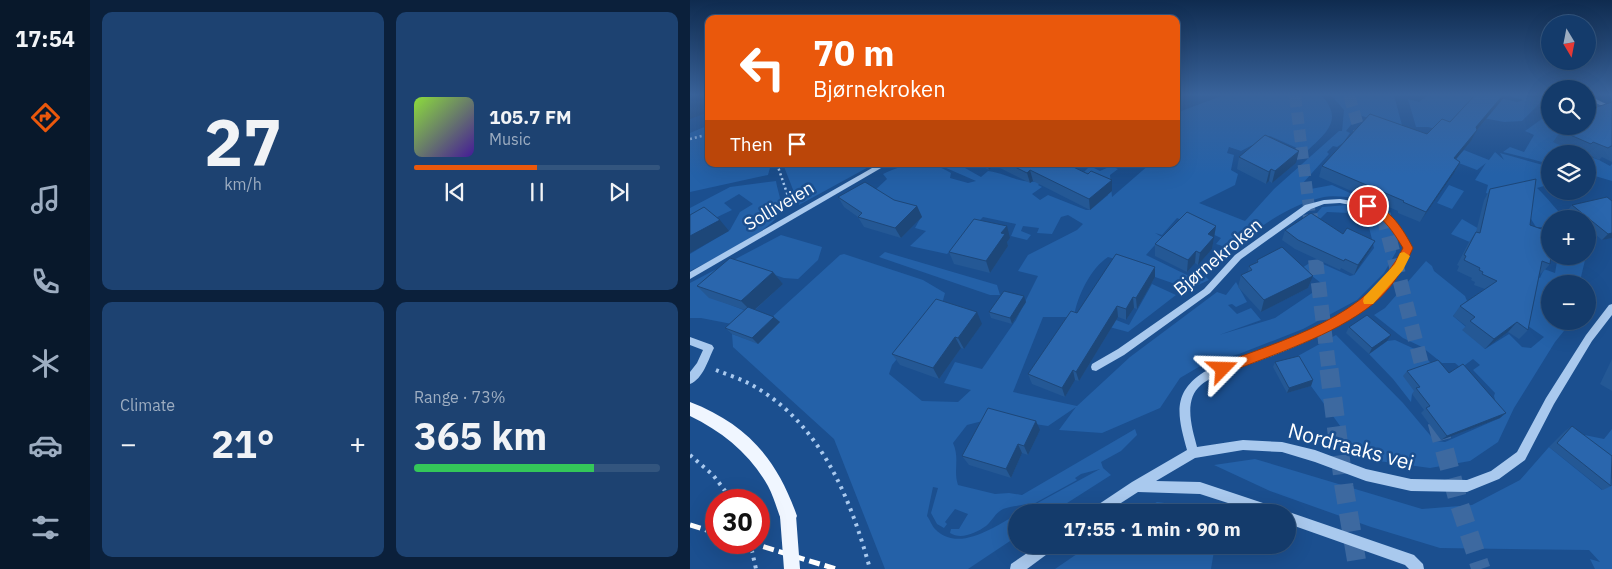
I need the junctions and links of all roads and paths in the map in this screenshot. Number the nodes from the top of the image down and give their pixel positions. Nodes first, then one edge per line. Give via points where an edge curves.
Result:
1 (705, 135) edge
2 (690, 139) edge
3 (778, 167) edge
4 (879, 167) edge
5 (797, 213) junction
6 (690, 276) edge
7 (1612, 308) edge
8 (690, 341) edge
9 (701, 366) junction
10 (1096, 367) dead end
11 (690, 380) edge
12 (690, 409) edge
13 (1193, 453) junction
14 (690, 455) edge
15 (1136, 486) junction
16 (724, 489) edge
17 (1109, 504) edge
18 (1248, 504) edge
19 (1296, 520) edge
20 (753, 554) edge
21 (1037, 554) edge
22 (756, 569) edge
23 (792, 569) edge
24 (870, 569) edge
25 (1016, 569) edge
26 (1418, 569) edge

1 - 2 path
3 - 5 path via 788,198
4 - 5 street, Solliveien
5 - 6 street, Solliveien
7 - 13 street, Nordraaks vei via 1550,401 1521,456 1494,475 1467,486 1411,485 1366,475 1282,447 1243,445
8 - 9 street via 709,348
9 - 11 street
9 - 24 path via 722,372 777,400 814,438 840,484
10 - 13 street, Bjørnekroken via 1207,291 1238,257 1308,207 1340,201 1379,211 1397,228 1408,248 1399,267 1369,300 1347,315 1309,335 1208,375 1193,385 1185,405
12 - 23 main road, bridge via 735,433 764,462 783,497 788,516
13 - 15 street, Nordraaks vei
14 - 16 path via 713,474
15 - 17 street, Nordraaks vei
15 - 18 street via 1200,488
19 - 26 street via 1409,560
20 - 22 path, bridge
21 - 25 street

